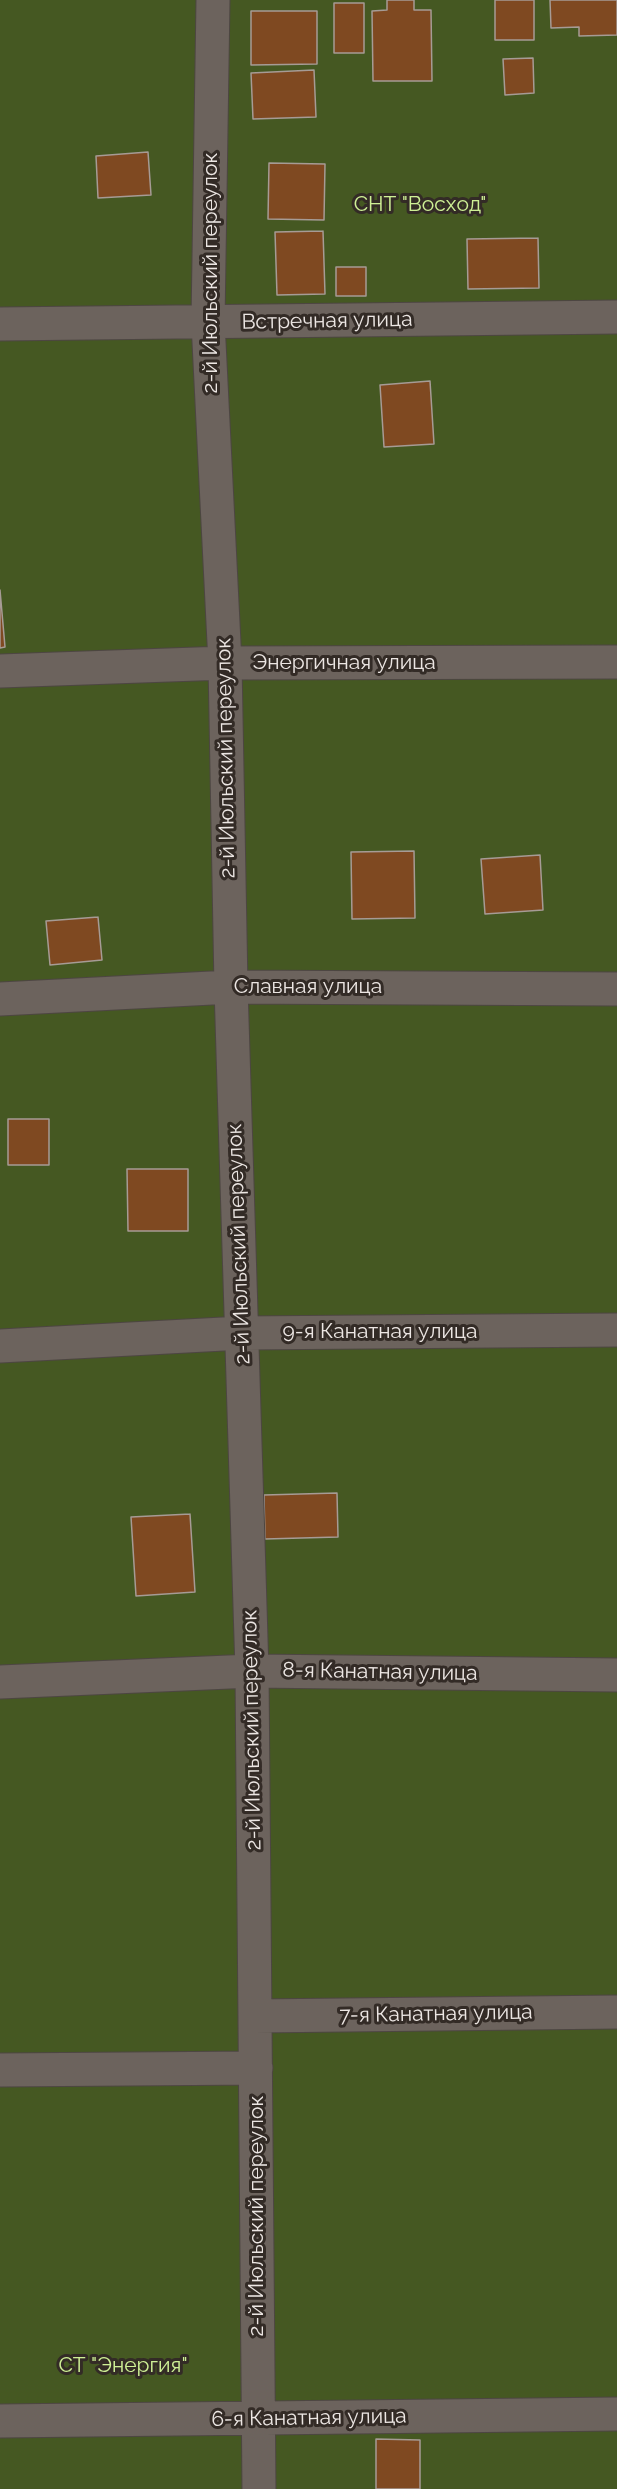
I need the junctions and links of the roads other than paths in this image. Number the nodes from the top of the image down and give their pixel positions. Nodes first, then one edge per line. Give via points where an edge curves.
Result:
1 (213, 0) edge
2 (617, 317) edge
3 (208, 322) junction
4 (0, 324) edge
5 (617, 662) edge
6 (225, 663) junction
7 (0, 671) edge
8 (231, 987) junction
9 (617, 989) edge
10 (0, 999) edge
11 (617, 1330) edge
12 (242, 1333) junction
13 (0, 1346) edge
14 (252, 1671) junction
15 (617, 1675) edge
16 (0, 1682) edge
17 (617, 2012) edge
18 (255, 2016) junction
19 (256, 2068) junction
20 (0, 2070) edge
21 (617, 2414) edge
22 (258, 2419) junction
23 (0, 2421) edge
24 (259, 2489) edge

1 - 3 lane, 2-й Июльский переулок
2 - 3 lane, Встречная улица
3 - 4 lane, Встречная улица
3 - 6 lane, 2-й Июльский переулок
5 - 6 lane, Энергичная улица
6 - 7 lane, Энергичная улица
6 - 8 lane, 2-й Июльский переулок
8 - 9 lane, Славная улица
8 - 10 lane, Славная улица
8 - 12 lane, 2-й Июльский переулок
11 - 12 lane, 9-я Канатная улица
12 - 13 lane, 9-я Канатная улица
12 - 14 lane, 2-й Июльский переулок
14 - 15 lane, 8-я Канатная улица
14 - 16 lane, 8-я Канатная улица
14 - 18 lane, 2-й Июльский переулок
17 - 18 lane, 7-я Канатная улица
18 - 19 lane, 2-й Июльский переулок
19 - 20 lane
19 - 22 lane, 2-й Июльский переулок
21 - 22 lane, 6-я Канатная улица
22 - 23 lane, 6-я Канатная улица
22 - 24 lane, 2-й Июльский переулок

